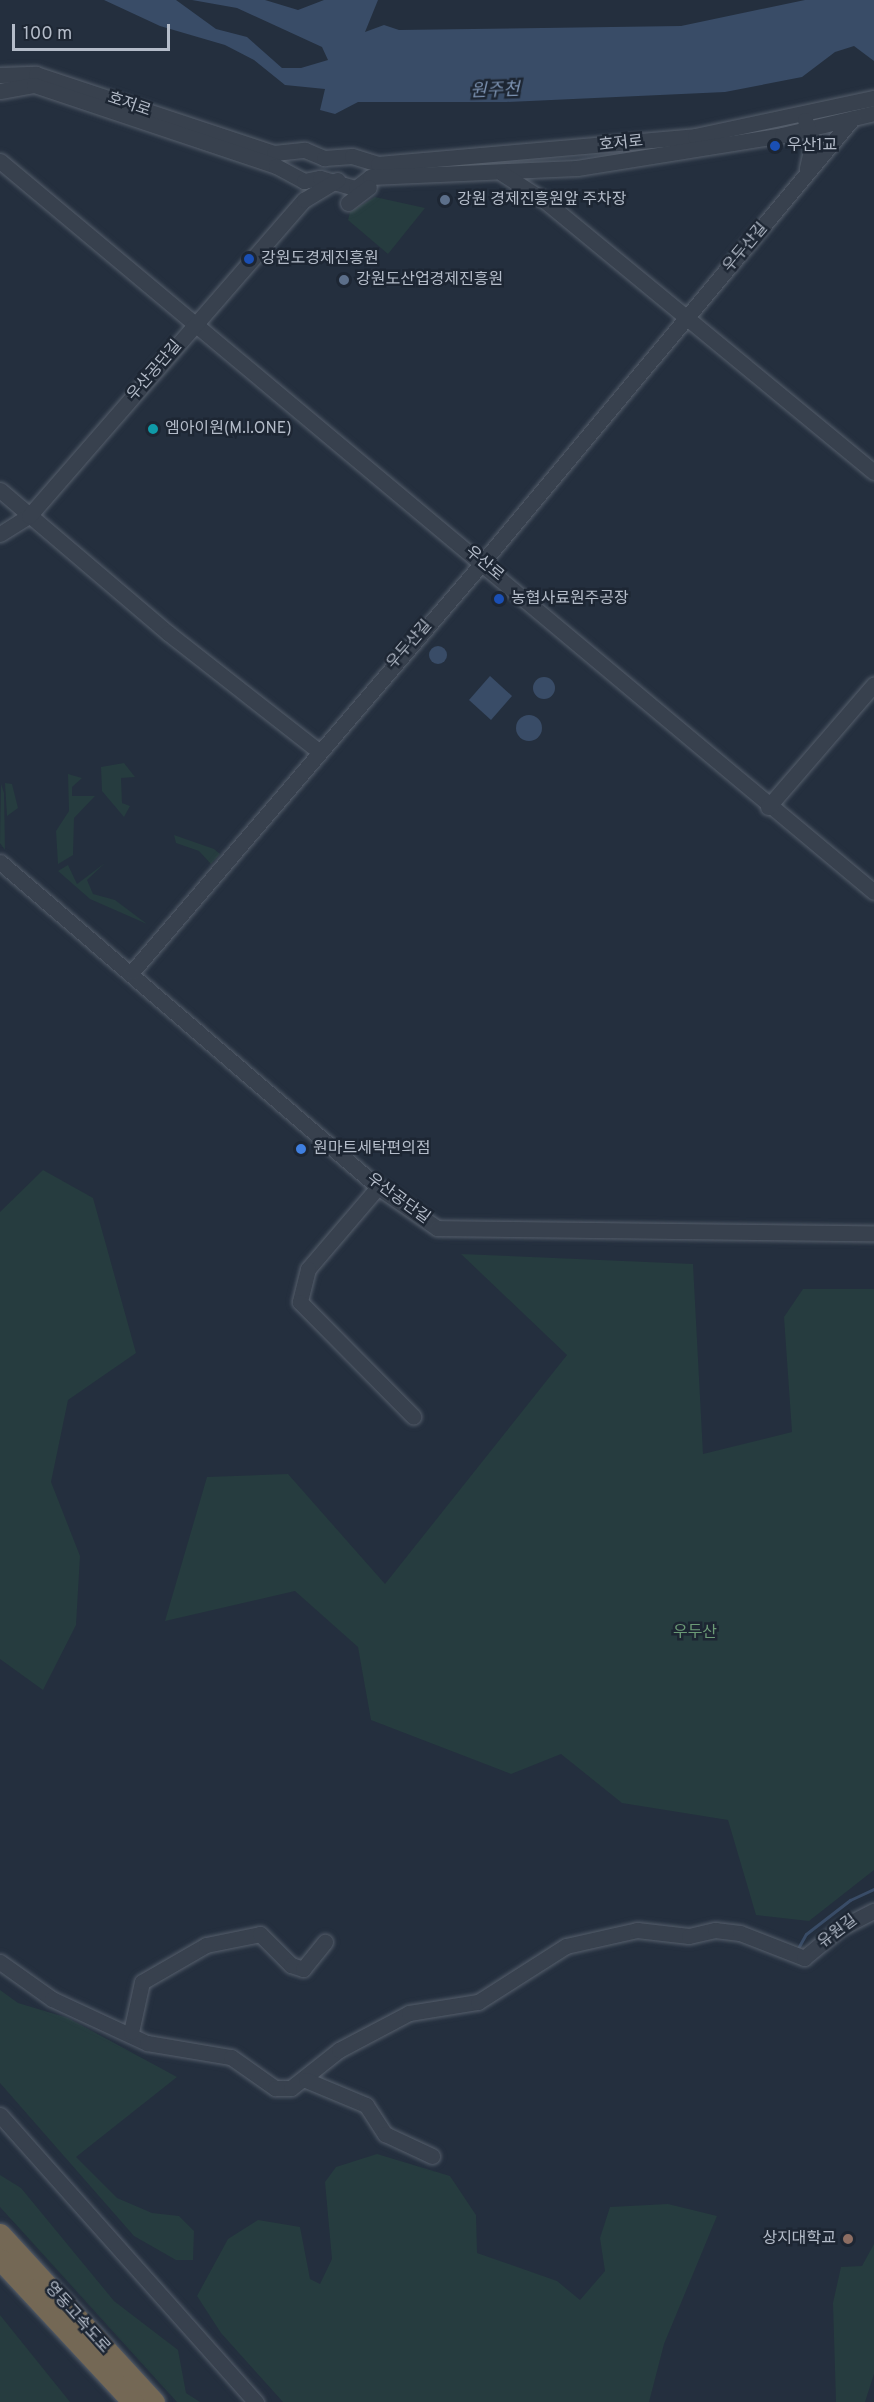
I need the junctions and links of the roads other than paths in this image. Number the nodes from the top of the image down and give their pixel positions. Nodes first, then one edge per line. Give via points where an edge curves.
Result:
1 (0, 64) edge
2 (23, 71) junction
3 (0, 75) edge
4 (0, 92) edge
5 (70, 98) junction
6 (874, 98) edge
7 (0, 104) edge
8 (874, 112) edge
9 (803, 113) junction
10 (853, 118) junction
11 (808, 129) junction
12 (782, 135) junction
13 (292, 153) junction
14 (530, 154) junction
15 (0, 161) edge
16 (286, 169) junction
17 (556, 170) junction
18 (530, 172) junction
19 (501, 174) junction
20 (365, 175) junction
21 (390, 176) junction
22 (804, 177) junction
23 (337, 180) junction
24 (304, 181) junction
25 (304, 200) junction
26 (545, 201) junction
27 (687, 318) junction
28 (198, 323) junction
29 (874, 472) edge
30 (0, 490) edge
31 (29, 516) junction
32 (0, 534) edge
33 (482, 563) junction
34 (874, 684) edge
35 (318, 750) junction
36 (768, 807) junction
37 (0, 862) edge
38 (874, 892) edge
39 (132, 972) junction
40 (378, 1187) junction
41 (874, 1233) edge
42 (412, 1416) dead end
43 (874, 1911) edge
44 (325, 1942) dead end
45 (0, 1962) edge
46 (131, 2032) junction
47 (306, 2080) junction
48 (0, 2115) edge
49 (432, 2156) dead end
50 (0, 2234) edge
51 (0, 2259) edge
52 (133, 2402) edge
53 (154, 2402) edge
54 (256, 2402) edge

1 - 2 street
2 - 3 street, 호저로
2 - 13 street, 호저로 via 254,147
4 - 5 street via 34,85
5 - 7 street via 20,94
5 - 16 street, 호저로
6 - 9 street, 호저로
8 - 10 street, 호저로
9 - 11 street
9 - 14 street, 호저로 via 695,136
10 - 11 street, 호저로
10 - 22 street, 우두산길
11 - 12 street, 호저로
11 - 22 street via 812,155
12 - 17 street, 호저로
12 - 22 street via 804,147
13 - 16 street
13 - 20 street, 호저로 via 305,150 335,160 352,156
14 - 18 street
14 - 20 street, 호저로 via 434,163
15 - 28 street, 우산로
16 - 24 street, 호저로
17 - 18 street, 호저로
17 - 26 street via 542,182
18 - 19 street, 호저로
19 - 21 street, 호저로
19 - 26 street
20 - 21 street, 호저로
20 - 21 street via 348,203
20 - 23 street, 호저로
22 - 27 street, 우두산길
23 - 24 street, 호저로
23 - 25 street, 우산공단길
24 - 25 street
25 - 28 street, 우산공단길
26 - 27 street
27 - 29 street
27 - 33 street, 우두산길
28 - 31 street, 우산공단길
28 - 33 street, 우산로
30 - 31 street
31 - 32 street, 우산공단길
31 - 35 street
33 - 35 street, 우두산길
33 - 36 street, 우산로
34 - 36 street
35 - 39 street, 우두산길
36 - 38 street, 우산로
37 - 39 street, 우산공단길
39 - 40 street, 우산공단길
40 - 41 street, 우산공단길 via 437,1227
40 - 42 street via 308,1269 300,1302
43 - 47 street, 유원길 via 798,1956 740,1933 715,1930 689,1936 637,1930 566,1946 478,2002 409,2013 339,2050
44 - 46 street via 303,1969 291,1965 260,1934 206,1945 142,1982
45 - 46 street via 52,1999
46 - 47 street via 147,2043 231,2057 275,2088 291,2088
47 - 49 street via 366,2105 386,2133
48 - 54 street
50 - 53 highway, 영동고속도로
51 - 52 highway, 영동고속도로

